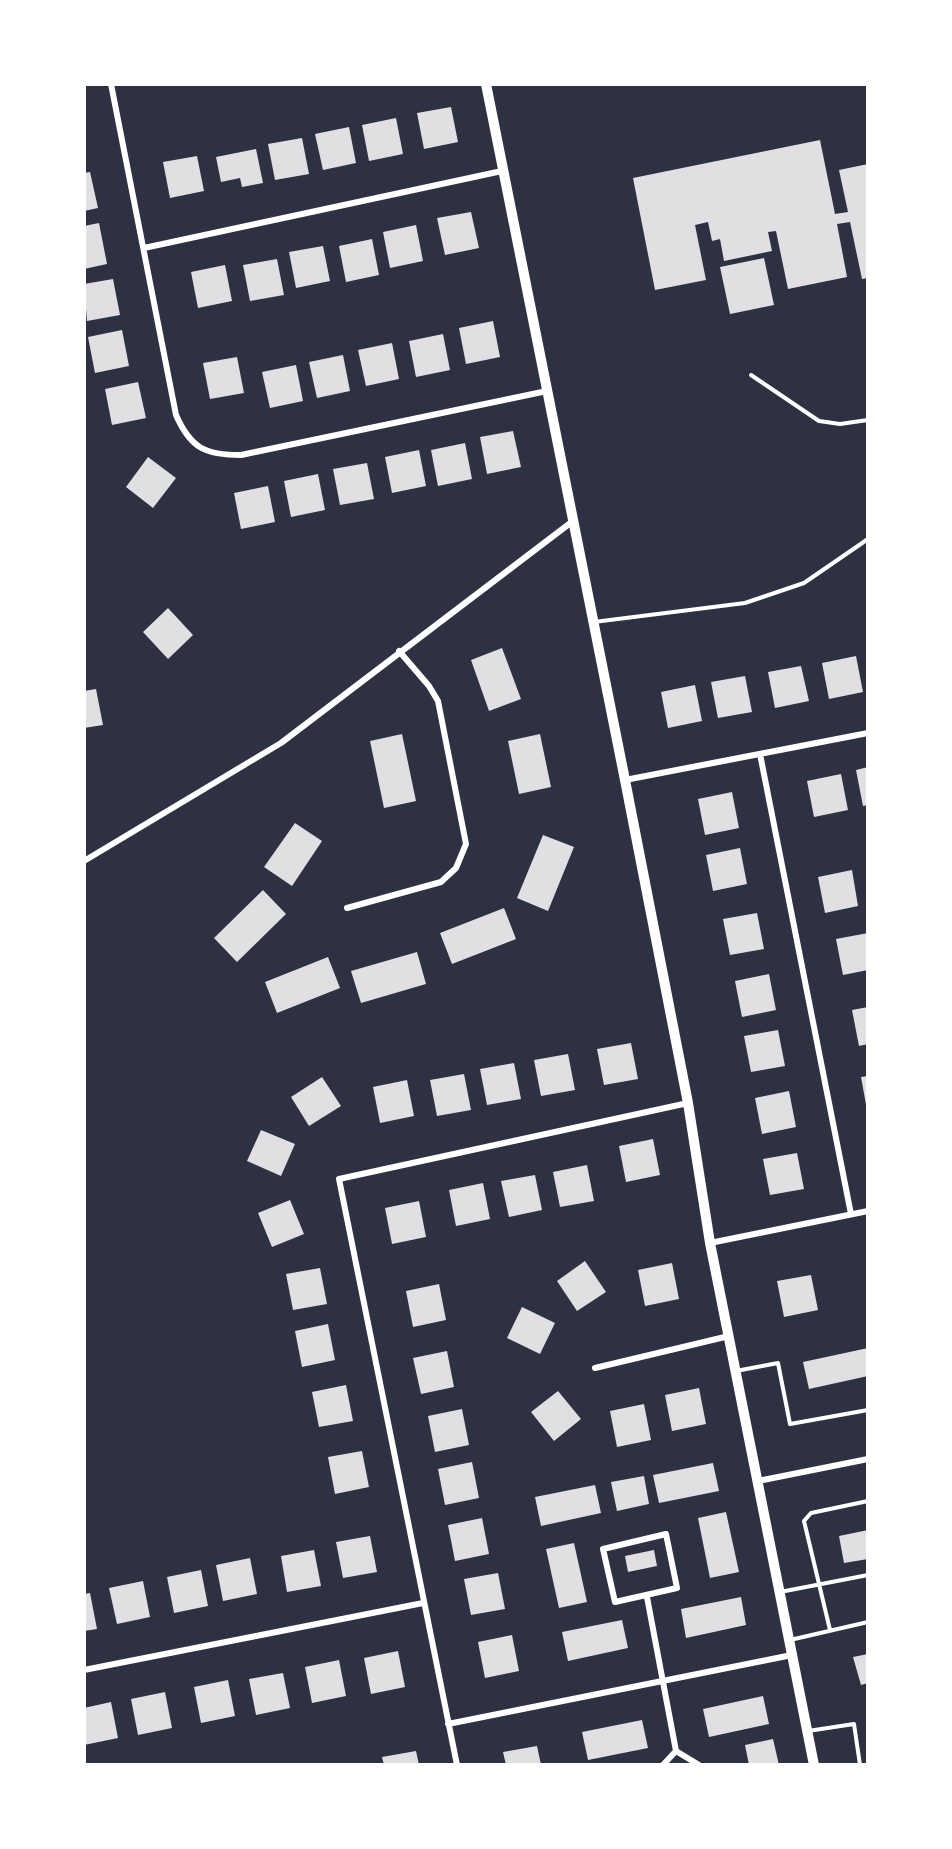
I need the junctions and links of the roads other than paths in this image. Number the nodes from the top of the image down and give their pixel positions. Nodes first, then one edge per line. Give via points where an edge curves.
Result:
1 (111, 84) edge
2 (486, 84) edge
3 (502, 171) junction
4 (144, 248) junction
5 (751, 375) dead end
6 (547, 391) junction
7 (868, 420) edge
8 (573, 521) junction
9 (868, 539) edge
10 (593, 622) junction
11 (399, 651) junction
12 (868, 733) edge
13 (760, 754) junction
14 (625, 780) junction
15 (84, 861) edge
16 (347, 908) dead end
17 (688, 1103) junction
18 (868, 1211) edge
19 (851, 1214) junction
20 (710, 1243) junction
21 (729, 1336) junction
22 (595, 1368) dead end
23 (736, 1371) junction
24 (868, 1410) edge
25 (868, 1458) edge
26 (758, 1481) junction
27 (868, 1501) edge
28 (868, 1575) edge
29 (820, 1584) junction
30 (779, 1592) junction
31 (647, 1597) junction
32 (423, 1603) junction
33 (868, 1622) edge
34 (830, 1630) junction
35 (789, 1640) junction
36 (792, 1655) junction
37 (84, 1670) edge
38 (664, 1682) junction
39 (448, 1724) junction
40 (807, 1732) junction
41 (675, 1751) junction
42 (457, 1765) edge
43 (663, 1765) edge
44 (699, 1765) edge
45 (814, 1765) edge
46 (860, 1765) edge

1 - 4 street
2 - 3 main road
3 - 4 street
3 - 6 main road
4 - 6 street via 176,416 195,444 214,455 241,455
5 - 7 lane via 819,421 840,424
6 - 8 main road
8 - 10 main road
8 - 11 street
9 - 10 lane via 804,583 745,603
10 - 14 main road
11 - 15 street via 281,743
11 - 16 street via 438,701 466,844 456,868 441,882
12 - 13 street
13 - 14 street
13 - 19 street
14 - 17 main road
17 - 20 main road
17 - 32 street via 339,1179
18 - 19 street
19 - 20 street
20 - 21 main road
21 - 22 street
21 - 23 main road
23 - 24 lane via 778,1363 790,1424
23 - 26 main road
25 - 26 street
26 - 30 main road
27 - 29 lane via 806,1516
28 - 29 lane
29 - 30 lane
29 - 34 lane
30 - 35 main road
31 - 31 street via 615,1602 603,1549 666,1534 677,1588
31 - 38 street
32 - 37 street
32 - 39 street
33 - 34 lane
34 - 35 lane
35 - 36 main road
36 - 38 street
36 - 40 main road
38 - 39 street
38 - 41 street
39 - 42 street
40 - 45 main road
40 - 46 lane via 854,1724
41 - 43 street
41 - 44 street

